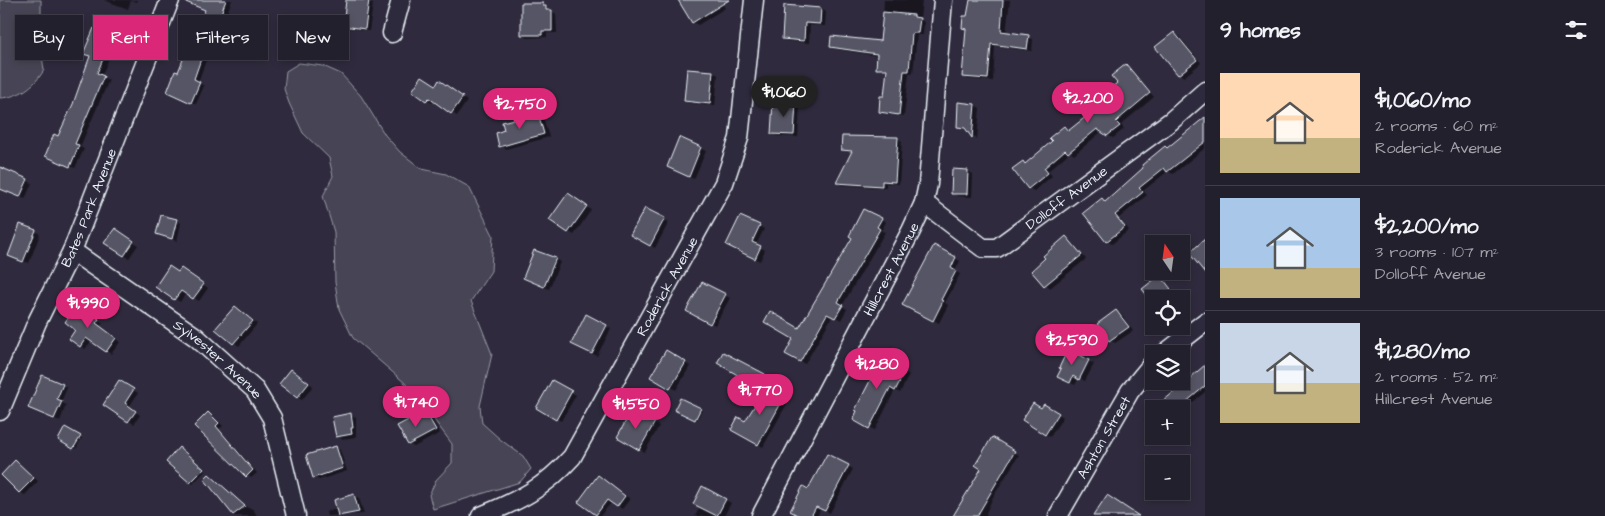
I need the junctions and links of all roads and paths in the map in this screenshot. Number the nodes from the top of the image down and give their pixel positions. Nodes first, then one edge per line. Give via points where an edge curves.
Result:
1 (170, 0) edge
2 (401, 0) edge
3 (754, 0) edge
4 (943, 0) edge
5 (392, 33) dead end
6 (1205, 91) edge
7 (924, 202) junction
8 (72, 251) junction
9 (1205, 322) edge
10 (1176, 345) edge
11 (1145, 373) edge
12 (0, 411) edge
13 (296, 516) edge
14 (482, 516) edge
15 (761, 516) edge
16 (1058, 516) edge

1 - 8 street, Bates Park Avenue
2 - 5 street
3 - 14 street, Roderick Avenue via 739,138 724,183 572,457 538,490
4 - 7 street, Hillcrest Avenue
6 - 7 street, Dolloff Avenue via 1171,121 997,248 983,248
7 - 15 street, Hillcrest Avenue via 912,232
8 - 12 street, Bates Park Avenue via 37,322
8 - 13 street, Sylvester Avenue via 196,337 255,390 272,418
9 - 10 street
11 - 16 street, Ashton Street via 1130,391

